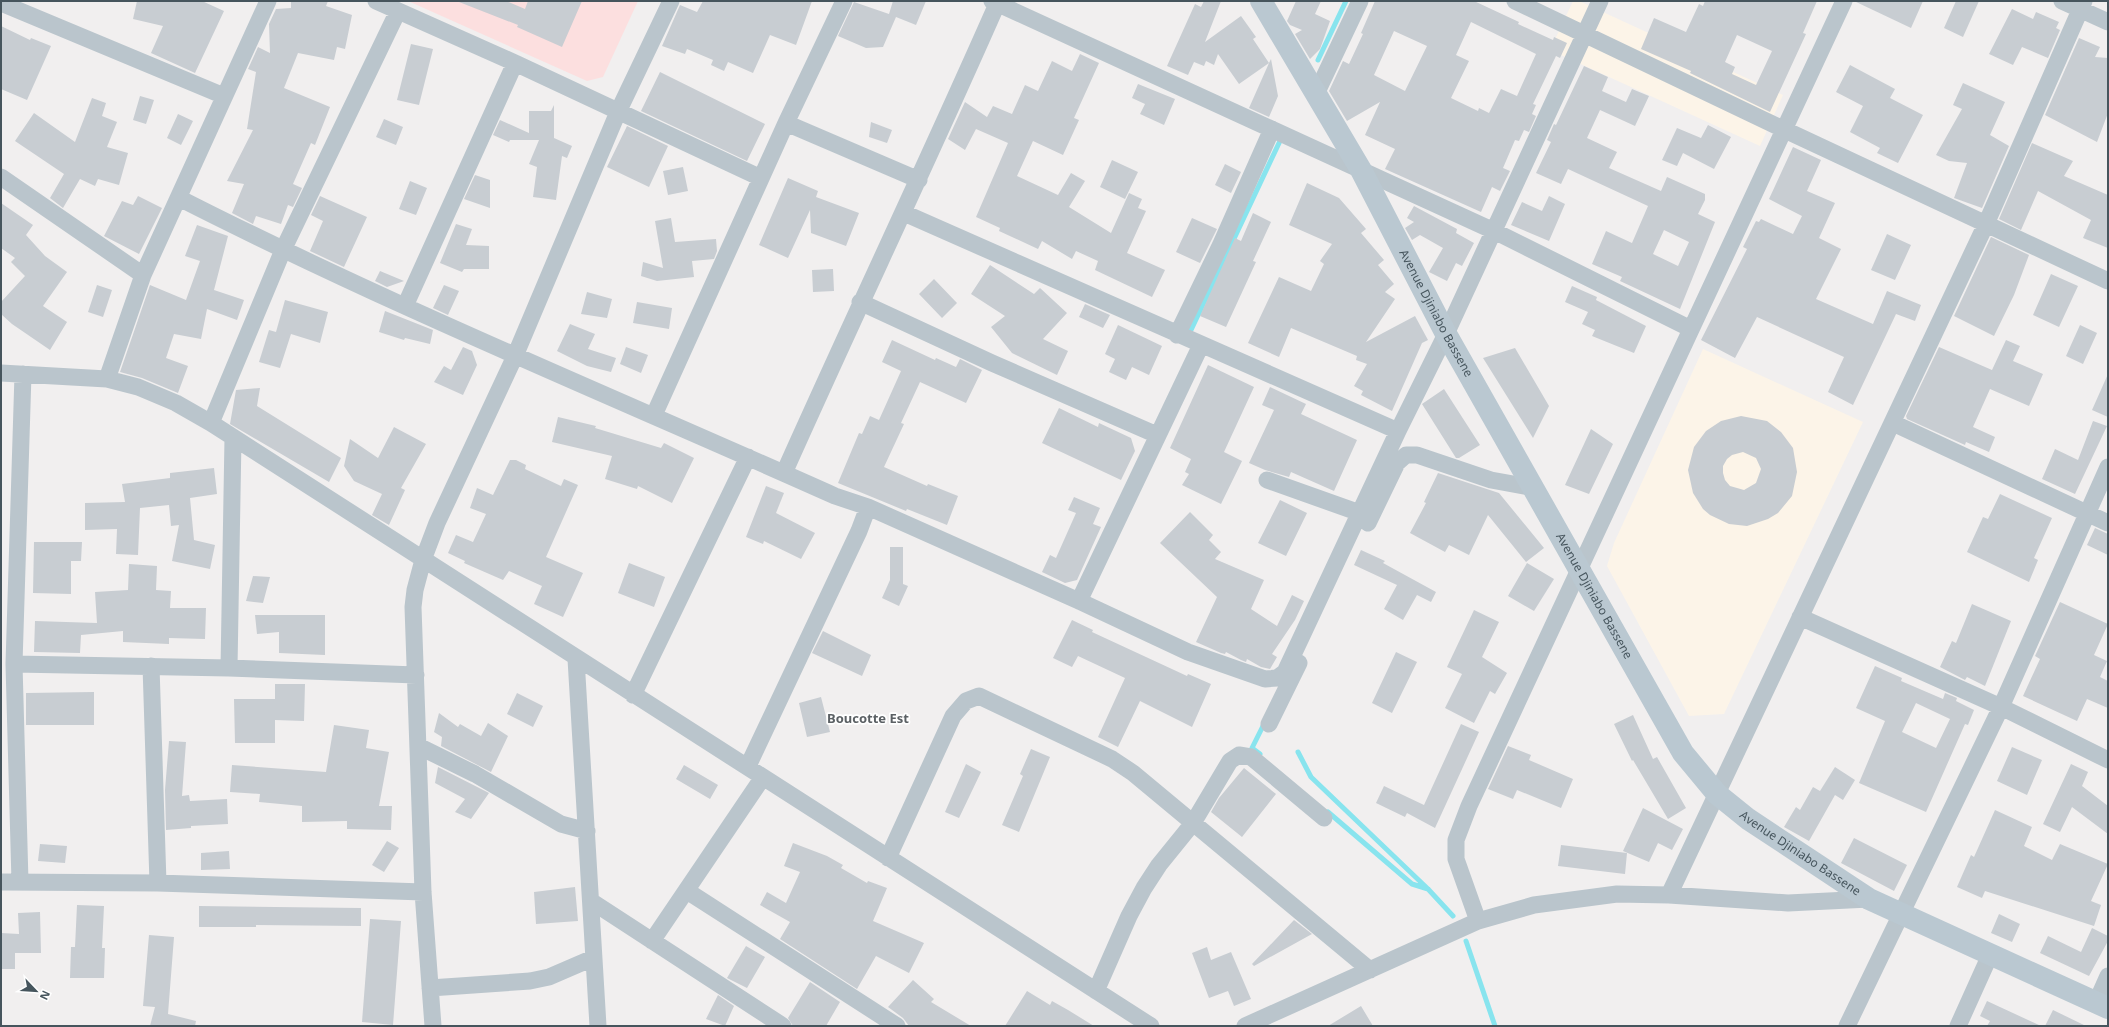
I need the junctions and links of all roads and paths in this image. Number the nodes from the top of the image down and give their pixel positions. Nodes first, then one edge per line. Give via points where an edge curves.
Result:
1 (268, 1) edge
2 (376, 1) edge
3 (671, 1) edge
4 (844, 1) edge
5 (1261, 1) edge
6 (1360, 1) edge
7 (1516, 1) edge
8 (1600, 1) edge
9 (1844, 1) edge
10 (2062, 1) edge
11 (1, 2) edge
12 (995, 2) edge
13 (2082, 5) edge
14 (398, 11) junction
15 (2108, 22) edge
16 (1584, 33) junction
17 (515, 63) junction
18 (1316, 94) junction
19 (224, 96) junction
20 (618, 112) junction
21 (786, 123) junction
22 (1272, 129) junction
23 (1785, 130) junction
24 (1361, 170) junction
25 (1, 177) edge
26 (761, 178) junction
27 (919, 180) junction
28 (179, 198) junction
29 (904, 213) junction
30 (1986, 224) junction
31 (1494, 231) junction
32 (283, 250) junction
33 (143, 275) junction
34 (2108, 281) edge
35 (860, 302) junction
36 (405, 306) junction
37 (1691, 329) junction
38 (1446, 334) junction
39 (1177, 335) junction
40 (1201, 346) junction
41 (515, 356) junction
42 (1, 374) edge
43 (23, 374) junction
44 (107, 379) junction
45 (654, 415) junction
46 (211, 423) junction
47 (1893, 423) junction
48 (1398, 431) junction
49 (1156, 435) junction
50 (233, 438) junction
51 (748, 457) junction
52 (2108, 467) edge
53 (784, 473) junction
54 (1267, 480) dead end
55 (1535, 488) junction
56 (868, 507) junction
57 (1360, 513) junction
58 (2087, 513) junction
59 (2108, 523) edge
60 (423, 560) junction
61 (1579, 567) junction
62 (1079, 601) junction
63 (1800, 617) junction
64 (576, 659) junction
65 (14, 664) junction
66 (151, 666) junction
67 (229, 668) junction
68 (416, 675) junction
69 (633, 695) junction
70 (2001, 707) junction
71 (1269, 724) dead end
72 (418, 746) junction
73 (2108, 760) edge
74 (748, 766) junction
75 (763, 777) junction
76 (1717, 794) junction
77 (1324, 818) dead end
78 (1193, 823) junction
79 (587, 831) junction
80 (888, 858) junction
81 (1, 882) edge
82 (20, 882) junction
83 (158, 883) junction
84 (687, 891) junction
85 (423, 892) junction
86 (1669, 895) junction
87 (1869, 899) junction
88 (591, 902) junction
89 (1901, 915) junction
90 (1478, 921) junction
91 (652, 941) junction
92 (1990, 955) junction
93 (593, 958) junction
94 (1370, 970) junction
95 (2108, 976) edge
96 (430, 988) junction
97 (1096, 991) junction
98 (2102, 1006) edge
99 (1251, 1025) edge
100 (433, 1026) edge
101 (598, 1026) edge
102 (783, 1026) edge
103 (897, 1026) edge
104 (1151, 1026) edge
105 (1847, 1026) edge
106 (1958, 1026) edge

1 - 19 street
2 - 14 street
3 - 20 street
4 - 21 street
5 - 18 main road, Avenue Djiniabo Bassene
6 - 18 street
7 - 16 street
8 - 16 street
9 - 23 street
10 - 13 street
11 - 19 street
12 - 22 street
12 - 27 street
13 - 15 street
13 - 30 street
14 - 17 street
14 - 32 street
16 - 23 street
16 - 31 street
17 - 20 street
17 - 36 street
18 - 24 main road, Avenue Djiniabo Bassene
19 - 28 street
20 - 26 street
20 - 41 street
21 - 26 street
21 - 27 street
22 - 24 street
22 - 39 street
23 - 30 street
23 - 37 street
24 - 31 street
24 - 38 main road, Avenue Djiniabo Bassene
25 - 33 street
26 - 45 street
27 - 29 street
28 - 32 street
28 - 33 street
29 - 35 street
29 - 39 street
30 - 34 street
30 - 47 street
31 - 37 street
31 - 38 street
32 - 36 street
32 - 46 street
33 - 44 street
35 - 49 street
35 - 53 street
36 - 41 street
37 - 61 street
38 - 48 street
38 - 55 main road, Avenue Djiniabo Bassene
39 - 40 street
40 - 48 street
40 - 49 street
41 - 45 street
41 - 60 street
42 - 43 street
43 - 44 street
43 - 65 street
44 - 46 street via 176,403
45 - 51 street
46 - 50 street
47 - 58 street
47 - 63 street
48 - 57 street
49 - 62 street
50 - 60 street
50 - 67 street
51 - 53 street
51 - 69 street
52 - 58 street
53 - 56 street via 835,496
54 - 57 street
55 - 61 main road, Avenue Djiniabo Bassene
55 - 71 street via 1492,480 1417,455 1406,455 1397,463
56 - 62 street
56 - 74 street
57 - 62 street via 1284,672 1276,678 1265,679 1188,652
58 - 59 street
58 - 70 street
60 - 64 street
60 - 68 street via 413,607
61 - 76 main road, Avenue Djiniabo Bassene via 1683,753
61 - 90 street via 1468,806 1456,840 1456,859
63 - 70 street
63 - 76 street
64 - 69 street
64 - 79 street
65 - 66 street
65 - 82 street
66 - 67 street
66 - 83 street
67 - 68 street
68 - 72 street
69 - 74 street
70 - 73 street
70 - 89 street
72 - 79 street via 475,774 561,824
72 - 85 street
74 - 75 street
75 - 80 street
75 - 84 street
76 - 86 street
76 - 87 main road, Avenue Djiniabo Bassene via 1748,819
77 - 78 street via 1252,757 1239,755 1230,761
78 - 80 street via 1112,759 979,696 966,701 953,716
78 - 94 street
78 - 97 street via 1158,865 1144,888
79 - 88 street
80 - 97 street
81 - 82 street
82 - 83 street
83 - 85 street
84 - 91 street
84 - 103 street
85 - 96 street
86 - 87 street via 1788,903
86 - 90 street via 1616,894 1579,898 1534,905
87 - 89 main road, Avenue Djiniabo Bassene
88 - 91 street
88 - 93 street
89 - 92 main road, Avenue Djiniabo Bassene
89 - 105 street
90 - 94 street
91 - 102 street
92 - 98 main road, Avenue Djiniabo Bassene
92 - 106 street
93 - 96 street via 549,977 530,981
93 - 101 street
94 - 99 street
95 - 98 street
96 - 100 street
97 - 104 street

